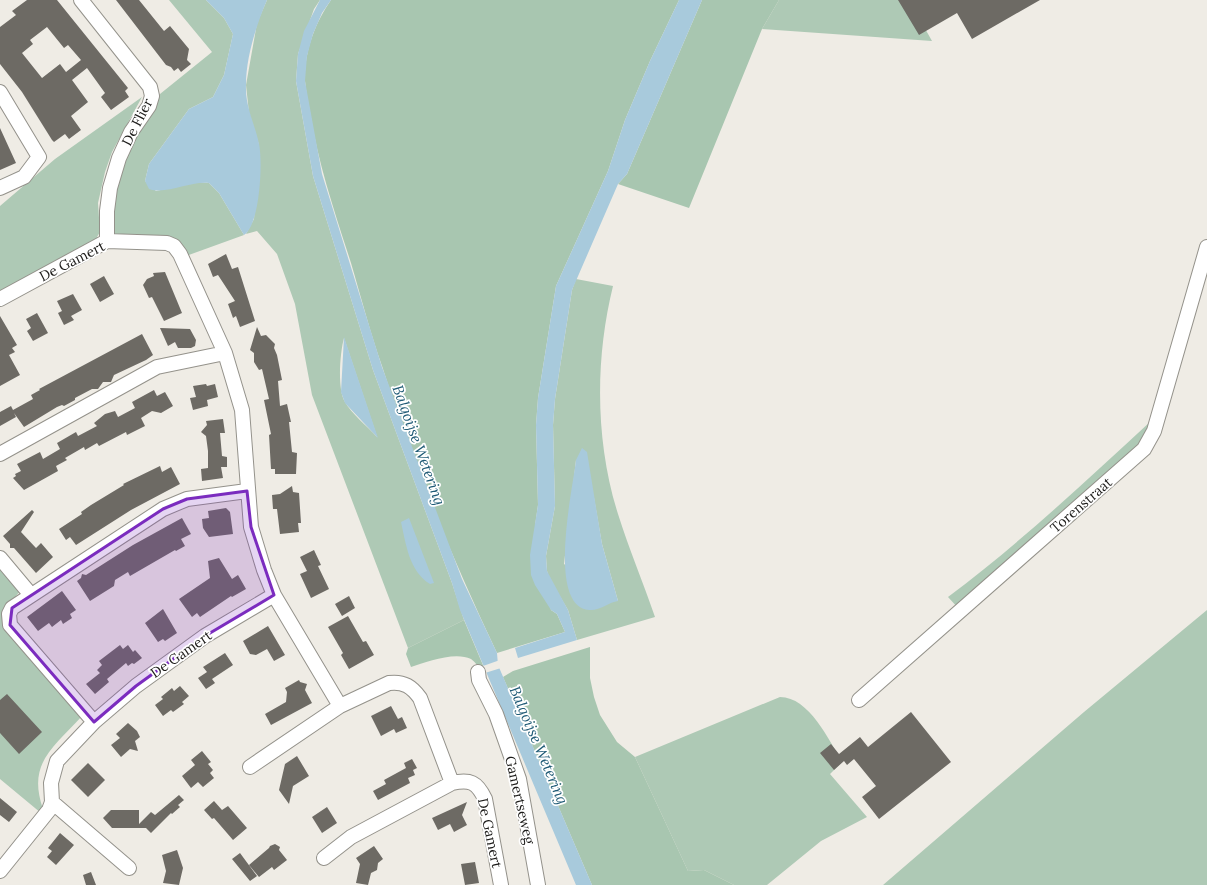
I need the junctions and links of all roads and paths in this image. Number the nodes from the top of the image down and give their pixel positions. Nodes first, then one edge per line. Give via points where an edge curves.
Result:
1 (81, 0) edge
2 (0, 92) edge
3 (0, 188) edge
4 (107, 241) junction
5 (1207, 248) edge
6 (0, 299) edge
7 (224, 353) junction
8 (0, 454) edge
9 (247, 491) junction
10 (0, 558) edge
11 (31, 595) junction
12 (274, 595) junction
13 (478, 672) dead end
14 (859, 700) dead end
15 (340, 706) junction
16 (94, 722) junction
17 (250, 767) dead end
18 (452, 783) junction
19 (52, 802) junction
20 (324, 858) dead end
21 (130, 868) dead end
22 (0, 871) edge
23 (501, 885) edge
24 (538, 885) edge

1 - 4 street, De Flier via 150,86 152,96 149,106 119,158 110,188
2 - 3 street via 39,157 24,177
4 - 6 street, De Gamert
4 - 7 street, De Gamert via 174,246 180,254
5 - 14 street, Torenstraat via 1154,431 1144,449
7 - 8 street via 157,367
7 - 9 street, De Gamert via 242,410
9 - 11 street via 187,499 163,509
9 - 12 street, De Gamert via 251,528
10 - 11 street
11 - 16 street via 12,608 9,614 10,625
12 - 15 street, De Gamert
12 - 16 street, De Gamert via 205,636 136,686
13 - 24 street, Gamertseweg via 519,779
15 - 17 street
15 - 18 street via 389,683 406,684 414,689 420,698
16 - 19 street, De Gamert via 57,761 51,783
18 - 20 street, De Gamert via 351,838
18 - 23 street, De Gamert via 473,783 481,790 485,799
19 - 21 street
19 - 22 street via 49,810

